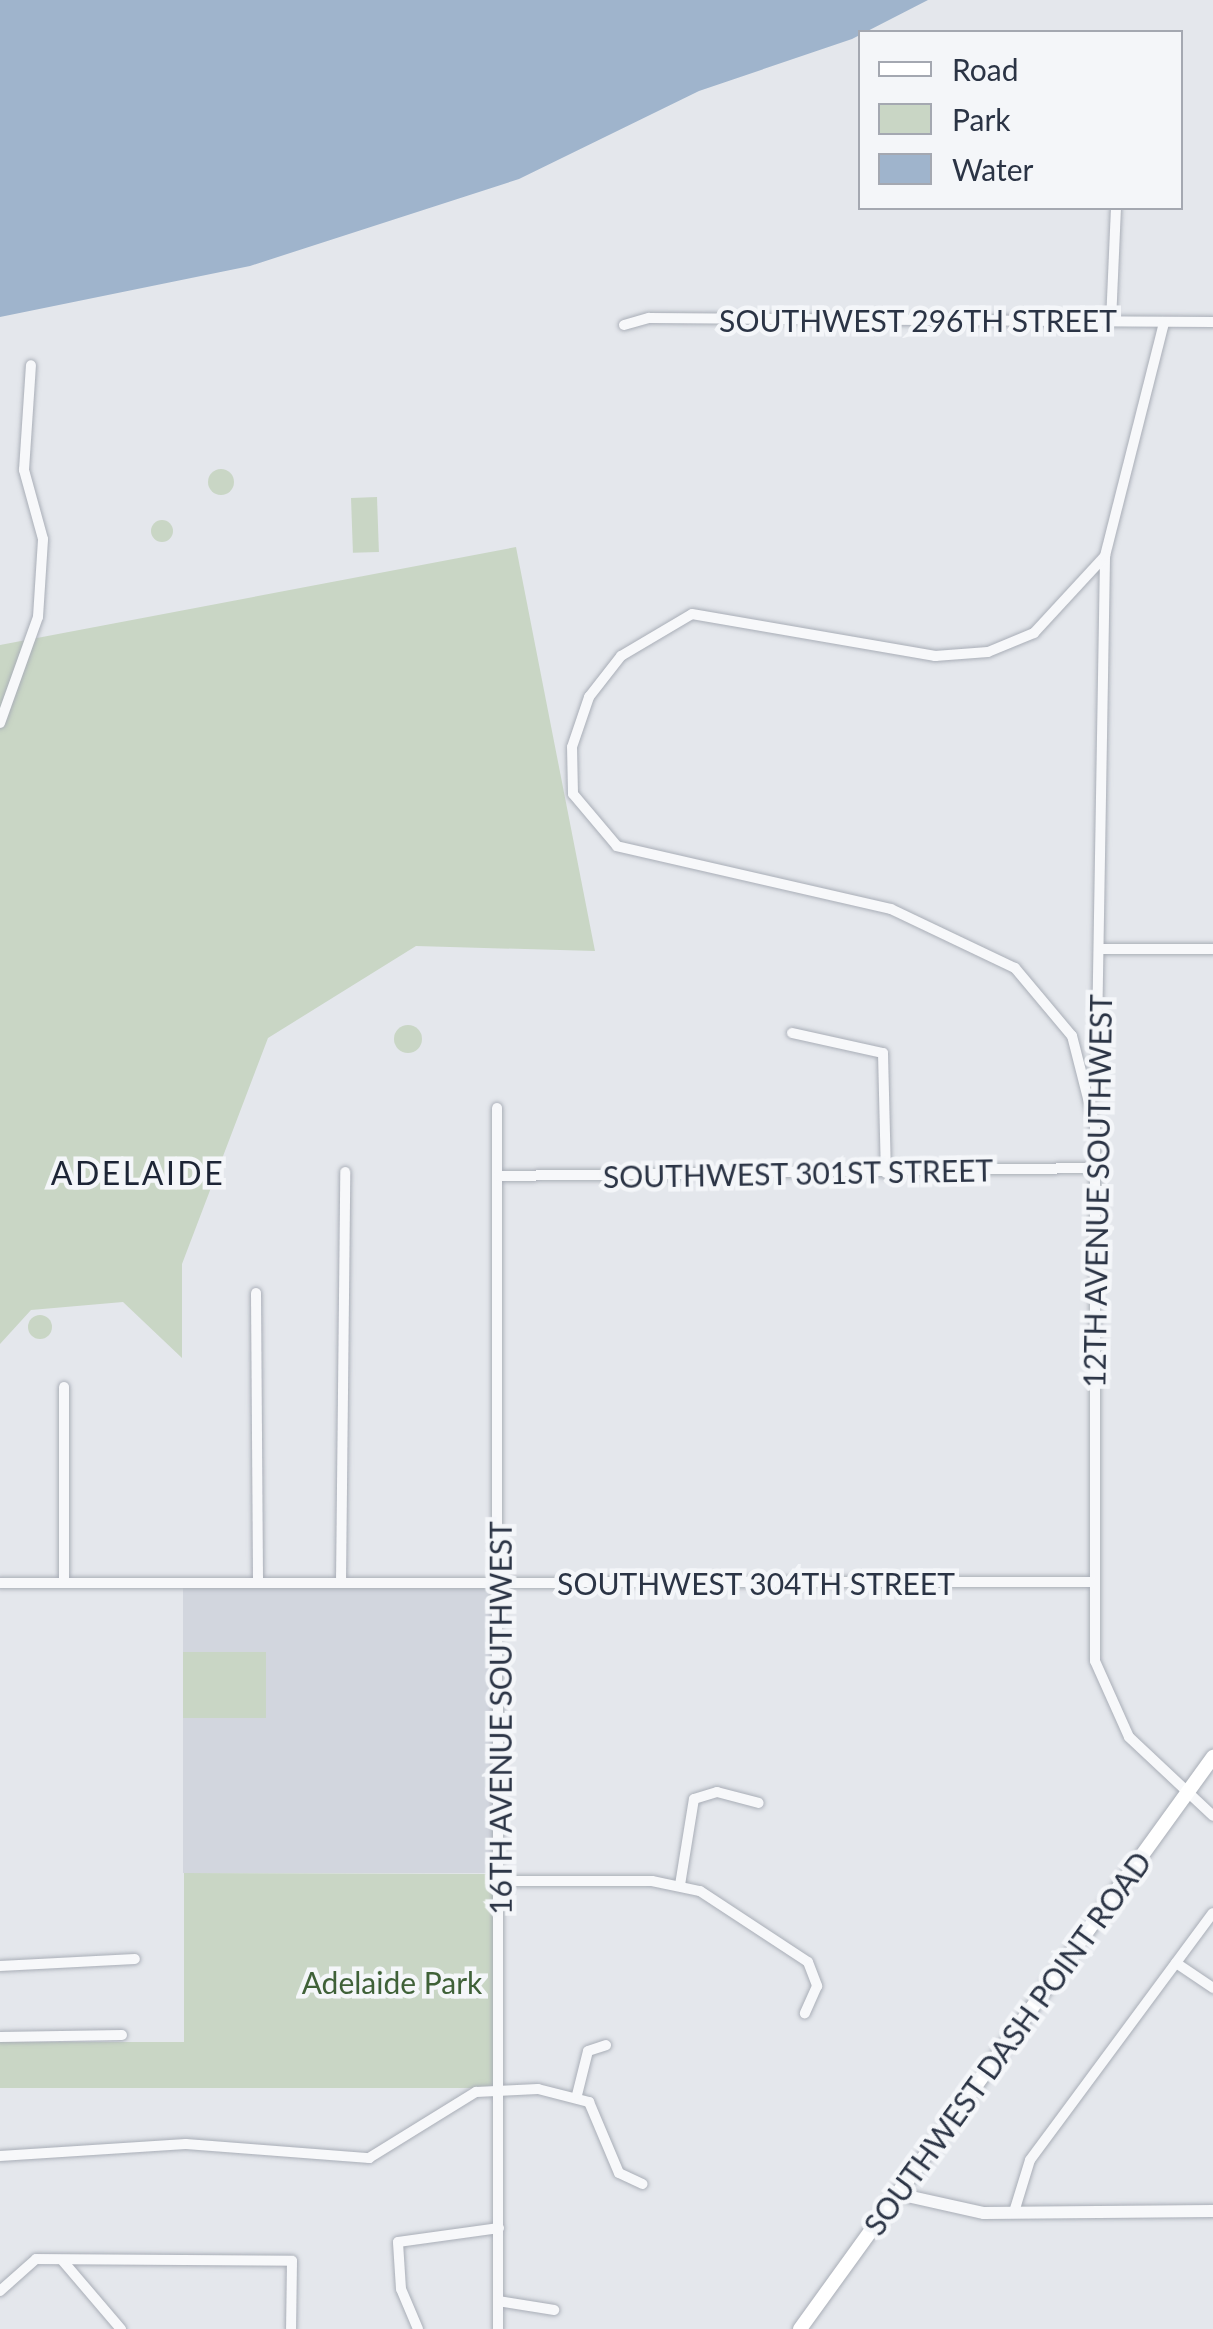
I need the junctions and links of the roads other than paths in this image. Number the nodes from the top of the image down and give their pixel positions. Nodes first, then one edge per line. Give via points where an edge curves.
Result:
1 (1116, 210) edge
2 (1111, 322) junction
3 (1164, 322) junction
4 (1213, 322) edge
5 (624, 326) dead end
6 (31, 365) dead end
7 (1106, 556) junction
8 (0, 722) edge
9 (1213, 948) edge
10 (1100, 949) junction
11 (792, 1032) dead end
12 (497, 1108) dead end
13 (1095, 1126) junction
14 (1096, 1168) junction
15 (345, 1172) dead end
16 (886, 1173) junction
17 (499, 1176) junction
18 (256, 1294) dead end
19 (64, 1388) dead end
20 (1092, 1582) junction
21 (0, 1583) edge
22 (64, 1583) junction
23 (258, 1583) junction
24 (341, 1583) junction
25 (500, 1583) junction
26 (1213, 1757) edge
27 (1185, 1796) junction
28 (759, 1803) dead end
29 (1213, 1816) edge
30 (501, 1881) junction
31 (680, 1884) junction
32 (1213, 1914) edge
33 (135, 1959) dead end
34 (1176, 1963) junction
35 (0, 1966) edge
36 (1213, 1988) edge
37 (805, 2013) dead end
38 (122, 2035) dead end
39 (0, 2036) edge
40 (606, 2045) dead end
41 (500, 2088) junction
42 (577, 2095) junction
43 (0, 2156) edge
44 (643, 2184) dead end
45 (898, 2194) junction
46 (1213, 2210) edge
47 (1014, 2212) junction
48 (499, 2228) junction
49 (62, 2260) junction
50 (0, 2290) edge
51 (498, 2300) junction
52 (554, 2310) dead end
53 (120, 2329) edge
54 (291, 2329) edge
55 (418, 2329) edge
56 (498, 2329) edge
57 (800, 2329) edge

1 - 2 street
2 - 3 street, SOUTHWEST 296TH STREET
2 - 5 street, SOUTHWEST 296TH STREET via 650,318
3 - 4 street, SOUTHWEST 296TH STREET
3 - 7 street
6 - 8 street via 24,470 43,539 38,617
7 - 10 street, 12TH AVENUE SOUTHWEST
7 - 13 street via 1058,616 988,652 934,656 722,614 675,619 621,656 576,724 573,794 617,846 891,909 1015,968 1072,1036
9 - 10 street
10 - 13 street, 12TH AVENUE SOUTHWEST
11 - 16 street via 883,1053
12 - 17 street, 16TH AVENUE SOUTHWEST
13 - 14 street, 12TH AVENUE SOUTHWEST
14 - 16 street, SOUTHWEST 301ST STREET
14 - 20 street, 12TH AVENUE SOUTHWEST
15 - 24 street
16 - 17 street, SOUTHWEST 301ST STREET
17 - 25 street, 16TH AVENUE SOUTHWEST
18 - 23 street
19 - 22 street
20 - 25 street, SOUTHWEST 304TH STREET
20 - 27 street, 12TH AVENUE SOUTHWEST via 1092,1647 1106,1701
21 - 22 street, SOUTHWEST 304TH STREET
22 - 23 street, SOUTHWEST 304TH STREET
23 - 24 street, SOUTHWEST 304TH STREET
24 - 25 street, SOUTHWEST 304TH STREET
25 - 30 street, 16TH AVENUE SOUTHWEST
26 - 27 main road, SOUTHWEST DASH POINT ROAD
27 - 29 street, 12TH AVENUE SOUTHWEST
27 - 45 main road, SOUTHWEST DASH POINT ROAD
28 - 31 street via 717,1792 688,1807
30 - 31 street
30 - 41 street, 16TH AVENUE SOUTHWEST
31 - 37 street via 801,1954 817,1984
32 - 34 street
33 - 35 street
34 - 36 street
34 - 47 street via 1030,2160
38 - 39 street
40 - 42 street via 588,2051
41 - 42 street
41 - 43 street via 462,2098 370,2158 186,2144
41 - 48 street, 16TH AVENUE SOUTHWEST
42 - 44 street via 604,2121 619,2174
45 - 47 street via 958,2211
45 - 57 main road, SOUTHWEST DASH POINT ROAD
46 - 47 street
48 - 51 street, 16TH AVENUE SOUTHWEST
48 - 55 street via 398,2242 401,2288
49 - 50 street via 36,2259
49 - 53 street
49 - 54 street via 292,2261
51 - 52 street
51 - 56 street, 16TH AVENUE SOUTHWEST

